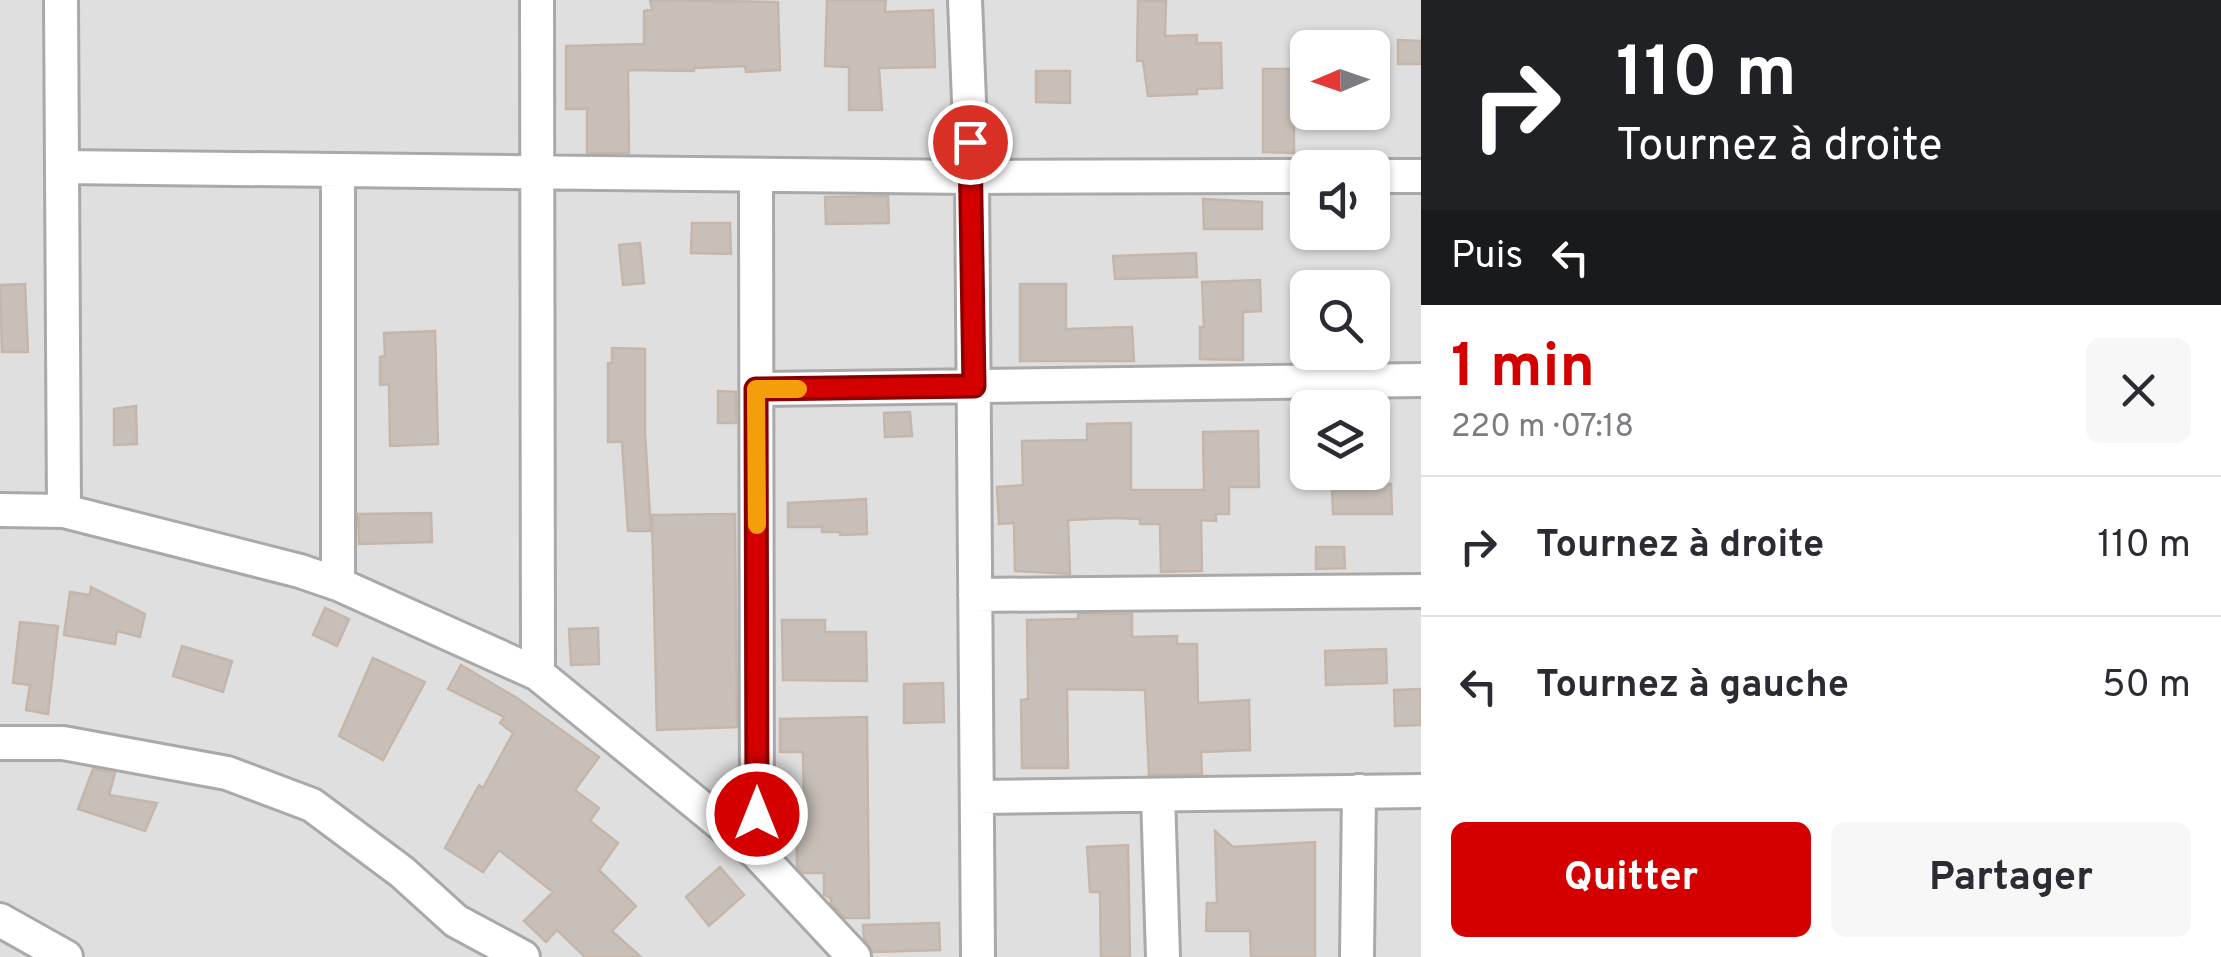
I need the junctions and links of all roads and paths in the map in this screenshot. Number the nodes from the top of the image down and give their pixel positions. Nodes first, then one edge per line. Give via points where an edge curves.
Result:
1 (61, 0) edge
2 (536, 0) edge
3 (965, 0) edge
4 (62, 167) junction
5 (338, 170) junction
6 (539, 172) junction
7 (756, 175) junction
8 (1290, 176) edge
9 (1390, 176) edge
10 (1421, 176) edge
11 (972, 177) junction
12 (1421, 380) edge
13 (974, 386) junction
14 (756, 389) junction
15 (0, 510) edge
16 (64, 511) junction
17 (338, 584) junction
18 (1421, 591) edge
19 (975, 595) junction
20 (538, 674) junction
21 (0, 743) edge
22 (1421, 790) edge
23 (1359, 792) junction
24 (1158, 794) junction
25 (977, 798) junction
26 (757, 853) junction
27 (0, 920) edge
28 (66, 957) edge
29 (523, 957) edge
30 (854, 957) edge
31 (978, 957) edge
32 (1163, 957) edge
33 (1357, 957) edge

1 - 4 street
2 - 6 street
3 - 11 street
4 - 5 street
4 - 16 street
5 - 6 street
5 - 17 street
6 - 7 street
6 - 20 street
7 - 11 street
7 - 14 street
8 - 11 street
9 - 10 street
11 - 13 street
12 - 13 street
13 - 14 street
13 - 19 street
14 - 26 street
15 - 16 street
16 - 17 street
17 - 20 street
18 - 19 street
19 - 25 street
20 - 26 street
21 - 29 street via 63,743 226,773 312,805 456,921
22 - 23 street
23 - 24 street
23 - 33 street
24 - 25 street
24 - 32 street
25 - 31 street
26 - 30 street
27 - 28 street

